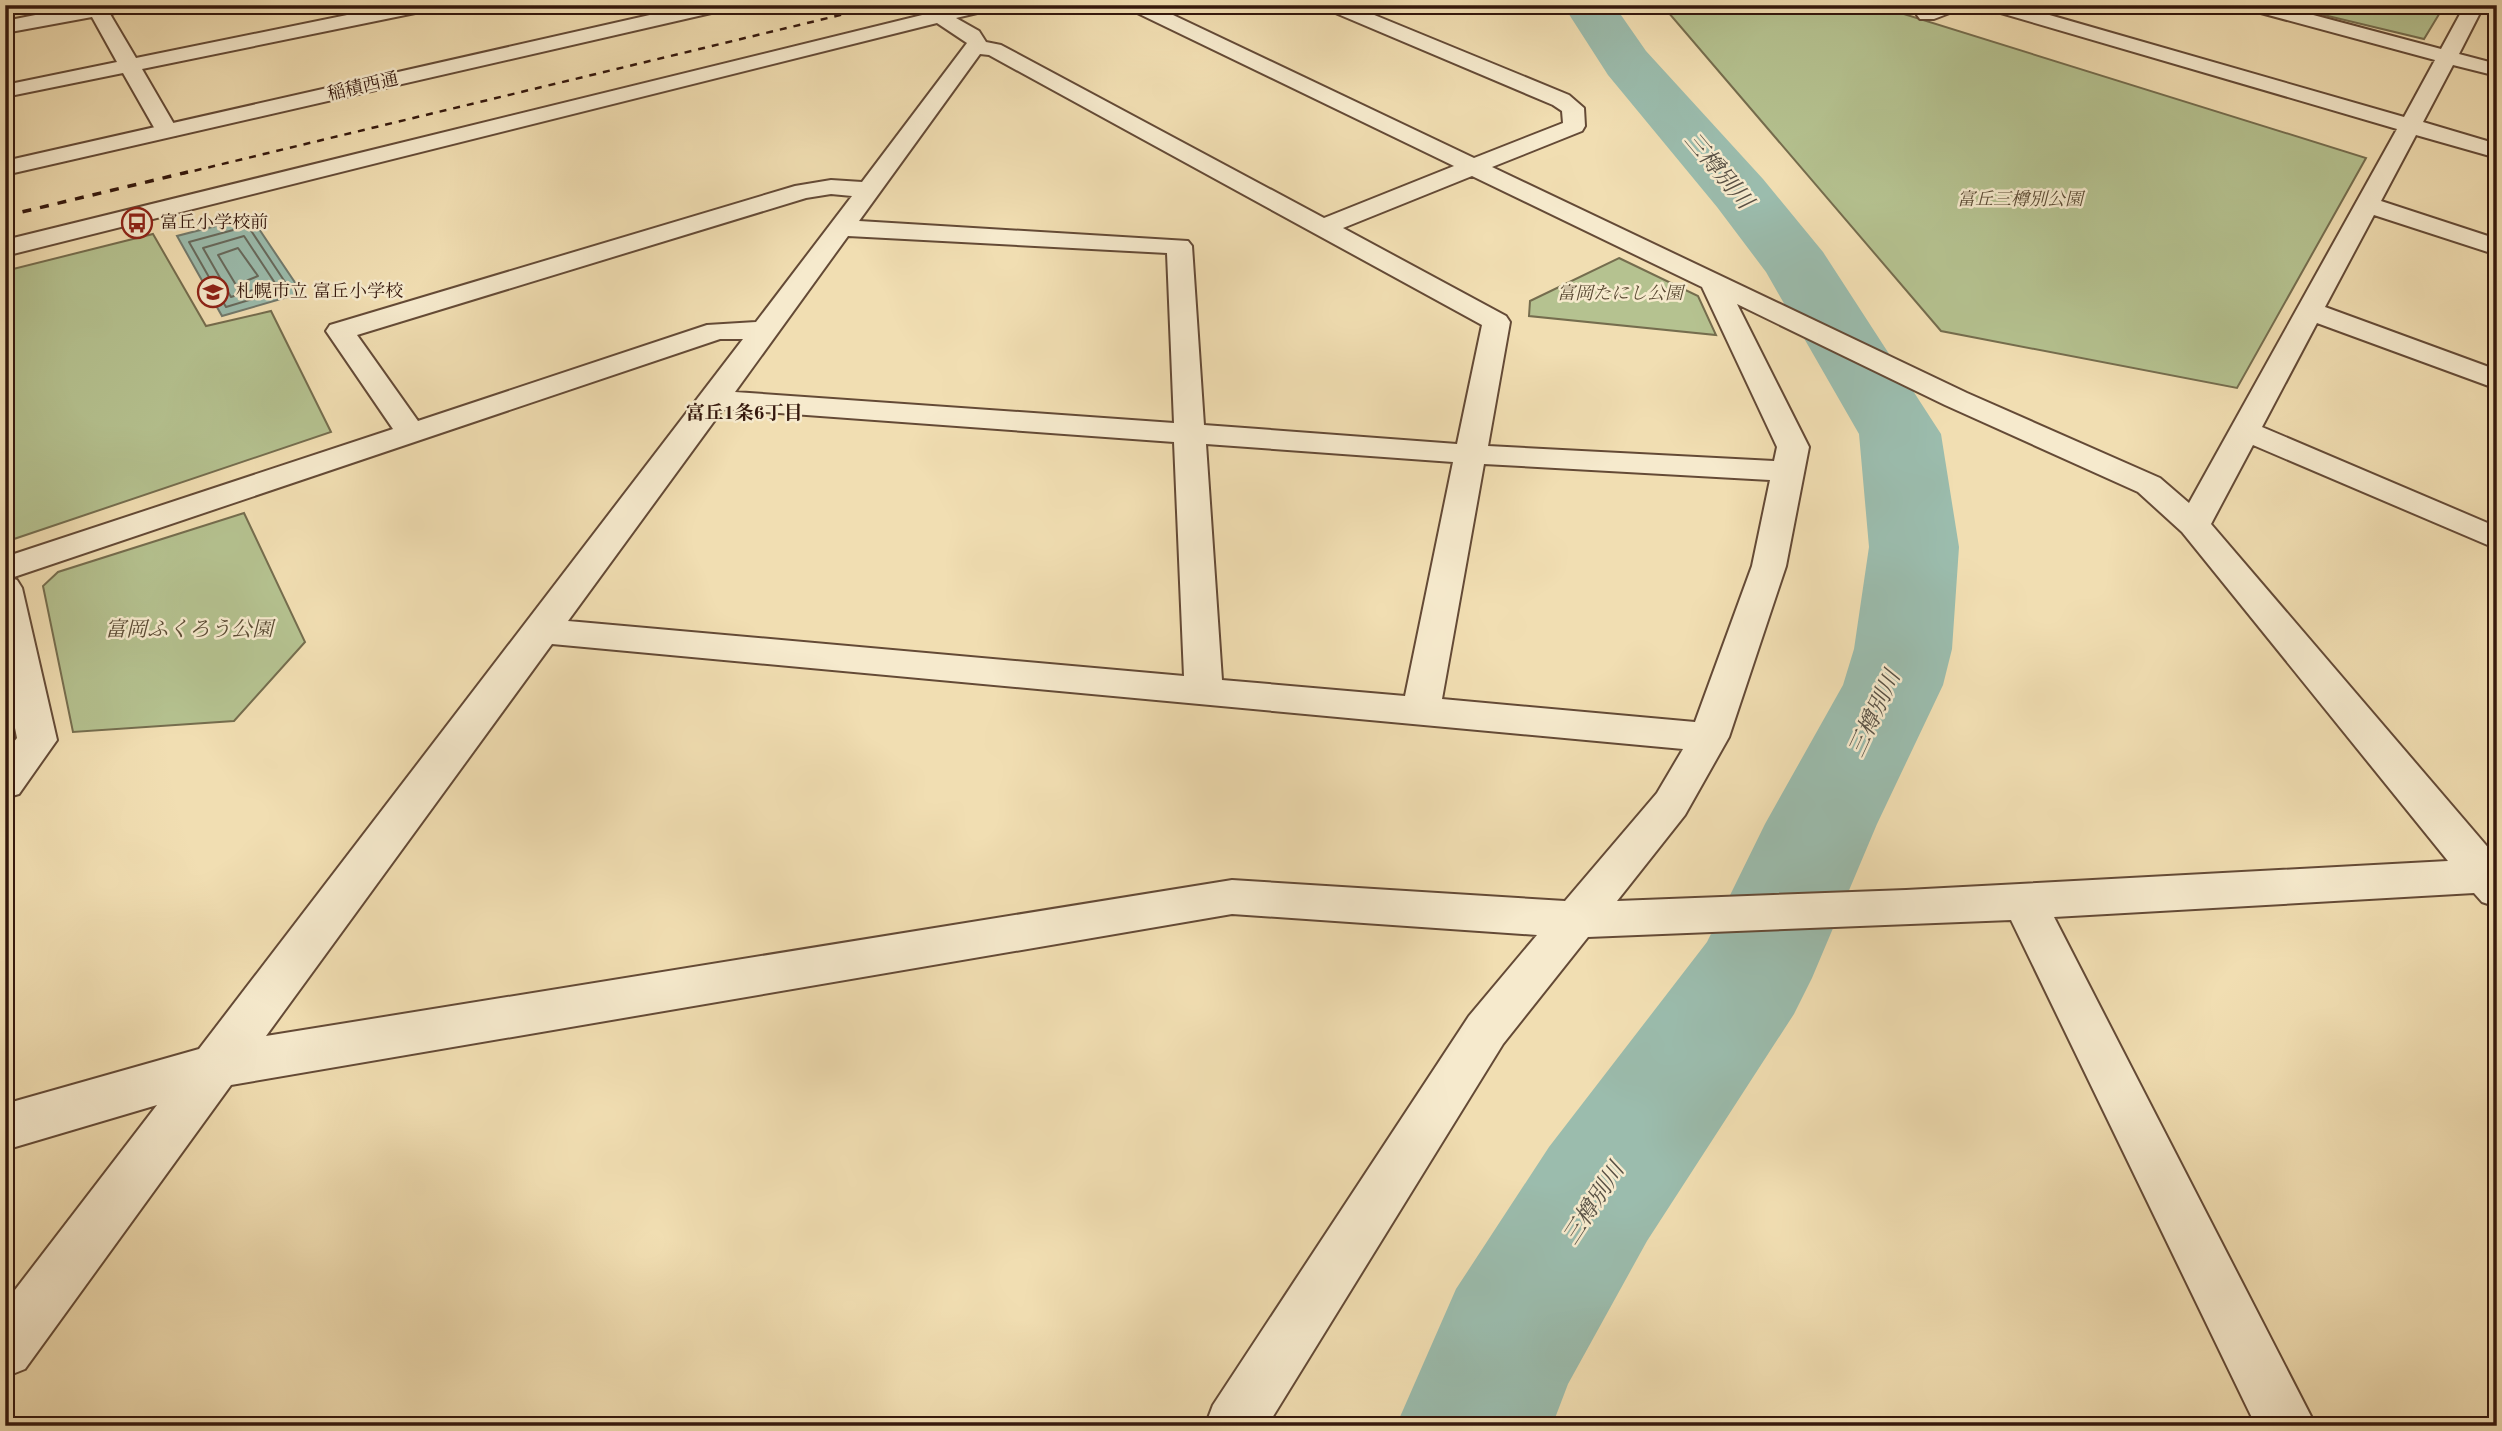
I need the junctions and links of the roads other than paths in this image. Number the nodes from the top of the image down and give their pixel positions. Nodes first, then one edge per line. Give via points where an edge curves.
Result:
1 (123, 5) edge
2 (425, 5) edge
3 (720, 5) edge
4 (987, 5) edge
5 (1136, 5) edge
6 (1333, 5) edge
7 (1953, 5) edge
8 (1994, 5) edge
9 (2253, 5) edge
10 (2474, 5) edge
11 (97, 8) edge
12 (2497, 11) edge
13 (1927, 15) dead end
14 (940, 17) junction
15 (5, 27) edge
16 (974, 47) junction
17 (2448, 57) junction
18 (131, 65) junction
19 (2497, 70) edge
20 (5, 91) edge
21 (2410, 126) junction
22 (167, 131) junction
23 (2497, 151) edge
24 (5, 168) edge
25 (1475, 168) junction
26 (869, 190) junction
27 (2368, 205) junction
28 (840, 228) junction
29 (1322, 228) junction
30 (2497, 247) edge
31 (5, 248) edge
32 (1730, 291) junction
33 (2310, 311) junction
34 (765, 330) junction
35 (2497, 380) edge
36 (713, 399) junction
37 (2245, 431) junction
38 (411, 433) junction
39 (1189, 434) junction
40 (1471, 454) junction
41 (1788, 471) junction
42 (2194, 525) junction
43 (2497, 539) edge
44 (5, 569) edge
45 (5, 588) edge
46 (540, 631) junction
47 (1204, 693) junction
48 (1421, 711) junction
49 (1709, 737) junction
50 (5, 783) edge
51 (2493, 881) edge
52 (2024, 902) junction
53 (1576, 920) junction
54 (216, 1066) junction
55 (5, 1127) edge
56 (5, 1349) edge
57 (1234, 1426) edge
58 (2287, 1426) edge

1 - 11 street
2 - 18 street
3 - 22 street, 稲積西通
4 - 14 street
5 - 25 street
6 - 25 street via 1573,108 1574,127
7 - 13 street
8 - 21 street
9 - 17 street
10 - 12 street
10 - 17 street
11 - 15 street
11 - 18 street
14 - 16 street via 972,35 977,43
14 - 31 street
16 - 26 street
16 - 29 street via 994,49
17 - 19 street
17 - 21 street
18 - 20 street
18 - 22 street
21 - 23 street
21 - 27 street
22 - 24 street, 稲積西通
25 - 29 street
25 - 32 street
26 - 28 street
26 - 38 street via 831,187 803,191 340,331
27 - 30 street
27 - 33 street
28 - 34 street
28 - 39 street via 1179,246
29 - 40 street via 1496,323
32 - 41 street via 1793,447
32 - 42 street via 2150,485
33 - 35 street
33 - 37 street
34 - 36 street
34 - 38 street via 717,331
36 - 39 street
36 - 46 street
37 - 42 street
37 - 43 street
38 - 44 street
39 - 40 street
39 - 47 street
40 - 41 street
40 - 48 street
41 - 49 street via 1769,566
42 - 51 street
45 - 50 street via 37,740
46 - 47 street
46 - 54 street
47 - 48 street
48 - 49 street
49 - 53 street via 1671,804
51 - 52 street
52 - 53 street
52 - 58 street
53 - 54 street via 1232,897
53 - 57 street via 1486,1030
54 - 55 street
54 - 56 street

